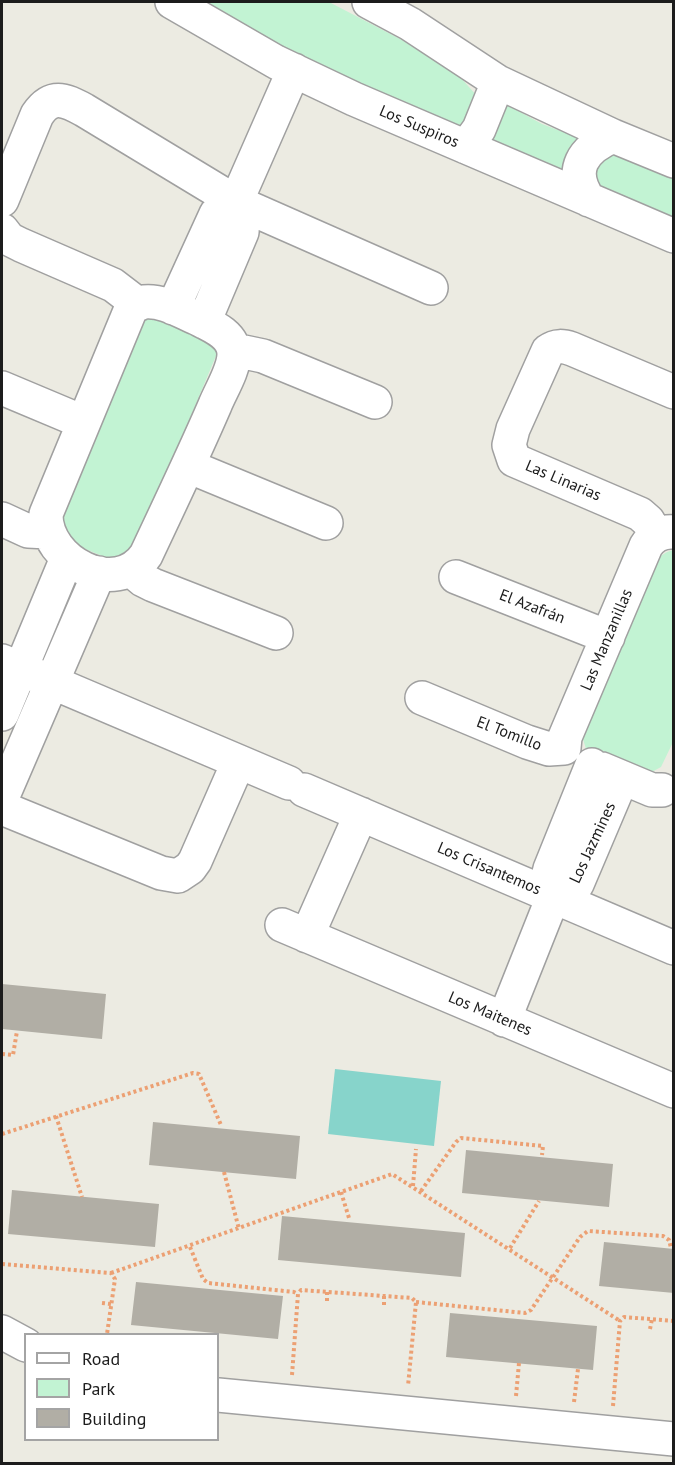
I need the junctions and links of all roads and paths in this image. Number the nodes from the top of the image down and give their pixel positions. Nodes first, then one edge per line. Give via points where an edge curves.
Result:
1 (172, 2) edge
2 (380, 4) edge
3 (294, 70) junction
4 (498, 82) junction
5 (613, 135) junction
6 (466, 147) junction
7 (674, 161) edge
8 (2, 200) edge
9 (589, 200) junction
10 (236, 202) junction
11 (2, 230) edge
12 (674, 236) edge
13 (431, 288) dead end
14 (134, 306) junction
15 (173, 308) junction
16 (204, 322) junction
17 (234, 353) junction
18 (2, 388) edge
19 (674, 392) edge
20 (375, 402) dead end
21 (83, 422) junction
22 (188, 466) junction
23 (2, 519) edge
24 (326, 523) dead end
25 (665, 534) edge
26 (58, 545) junction
27 (131, 570) junction
28 (99, 573) junction
29 (456, 577) dead end
30 (276, 633) dead end
31 (608, 637) junction
32 (11, 666) edge
33 (50, 683) junction
34 (422, 698) dead end
35 (2, 714) edge
36 (564, 748) junction
37 (238, 763) junction
38 (592, 765) junction
39 (622, 778) junction
40 (670, 788) edge
41 (2, 798) edge
42 (2, 808) edge
43 (361, 814) junction
44 (553, 897) junction
45 (674, 948) edge
46 (504, 1020) junction
47 (17, 1031) dead end
48 (2, 1054) edge
49 (674, 1091) edge
50 (56, 1116) junction
51 (221, 1125) dead end
52 (2, 1134) edge
53 (416, 1149) dead end
54 (542, 1155) dead end
55 (224, 1172) dead end
56 (413, 1186) junction
57 (421, 1191) junction
58 (341, 1192) junction
59 (82, 1197) dead end
60 (539, 1201) dead end
61 (349, 1218) dead end
62 (239, 1229) junction
63 (190, 1247) junction
64 (510, 1248) junction
65 (671, 1248) dead end
66 (2, 1264) edge
67 (111, 1273) junction
68 (554, 1277) junction
69 (327, 1292) junction
70 (298, 1294) junction
71 (384, 1296) junction
72 (327, 1302) dead end
73 (416, 1302) junction
74 (102, 1303) dead end
75 (111, 1304) junction
76 (384, 1305) dead end
77 (652, 1319) junction
78 (621, 1321) junction
79 (674, 1321) edge
80 (650, 1329) dead end
81 (2, 1332) edge
82 (108, 1333) edge
83 (24, 1344) edge
84 (519, 1364) dead end
85 (578, 1369) dead end
86 (291, 1376) dead end
87 (219, 1395) edge
88 (407, 1396) dead end
89 (516, 1402) dead end
90 (573, 1408) dead end
91 (612, 1417) dead end
92 (674, 1439) edge

1 - 3 street, Los Suspiros
2 - 4 street
3 - 6 street, Los Suspiros
3 - 10 street
4 - 5 street
4 - 6 street via 479,129
5 - 7 street
5 - 9 street via 590,148 581,163 579,183
6 - 9 street, Los Suspiros
8 - 10 street via 37,115 48,102 61,100
9 - 12 street, Los Suspiros
10 - 13 street
10 - 15 street via 216,214
10 - 16 street via 243,218 242,232
11 - 14 street via 21,245 113,285
14 - 15 street via 150,302
14 - 21 street
15 - 16 street
16 - 17 street via 231,341
17 - 20 street via 263,356
17 - 22 street
18 - 21 street
19 - 25 street, Las Linarias via 559,346 548,351 509,445 512,457 524,465 640,514
21 - 26 street via 46,514
22 - 24 street
22 - 27 street via 146,555
23 - 26 street
25 - 31 street, Las Manzanillas via 646,546
26 - 28 street
26 - 32 street
27 - 28 street via 116,575
27 - 30 street via 153,585
28 - 33 street
29 - 31 street, El Azafrán
31 - 36 street, Las Manzanillas via 565,737
32 - 33 street, Los Crisantemos
32 - 35 street
33 - 37 street, Los Crisantemos
33 - 41 street
34 - 36 street, El Tomillo via 527,742 549,749
36 - 38 street, El Tomillo
37 - 42 street via 195,861 178,876 161,873
37 - 43 street, Los Crisantemos
38 - 39 street, El Tomillo
38 - 44 street, Los Jazmines via 550,869
39 - 40 street, El Tomillo via 652,790
39 - 44 street, Los Jazmines via 577,884
43 - 44 street, Los Crisantemos
43 - 46 street, Los Maitenes via 295,931
44 - 45 street, Los Crisantemos
44 - 46 street, Los Jazmines
46 - 49 street, Los Maitenes
47 - 48 path via 13,1054
50 - 51 path via 193,1073 199,1074
50 - 52 path
50 - 59 path
53 - 56 path
54 - 57 path via 543,1146 461,1138
55 - 62 path
56 - 57 path
56 - 58 path via 392,1174
57 - 64 path
58 - 61 path
58 - 62 path
60 - 64 path
62 - 63 path
63 - 67 path
63 - 70 path via 208,1283
64 - 68 path
65 - 68 path via 663,1236 588,1231
66 - 67 path
67 - 75 path via 115,1279
68 - 73 path via 531,1310 525,1312
68 - 78 path
69 - 70 path via 301,1290
69 - 71 path
69 - 72 path
70 - 86 path
71 - 73 path via 412,1298
71 - 76 path
73 - 88 path
74 - 75 path
75 - 82 path
77 - 78 path via 624,1317
77 - 79 path
77 - 80 path
78 - 91 path
81 - 83 street
84 - 89 path
85 - 90 path
87 - 92 street

